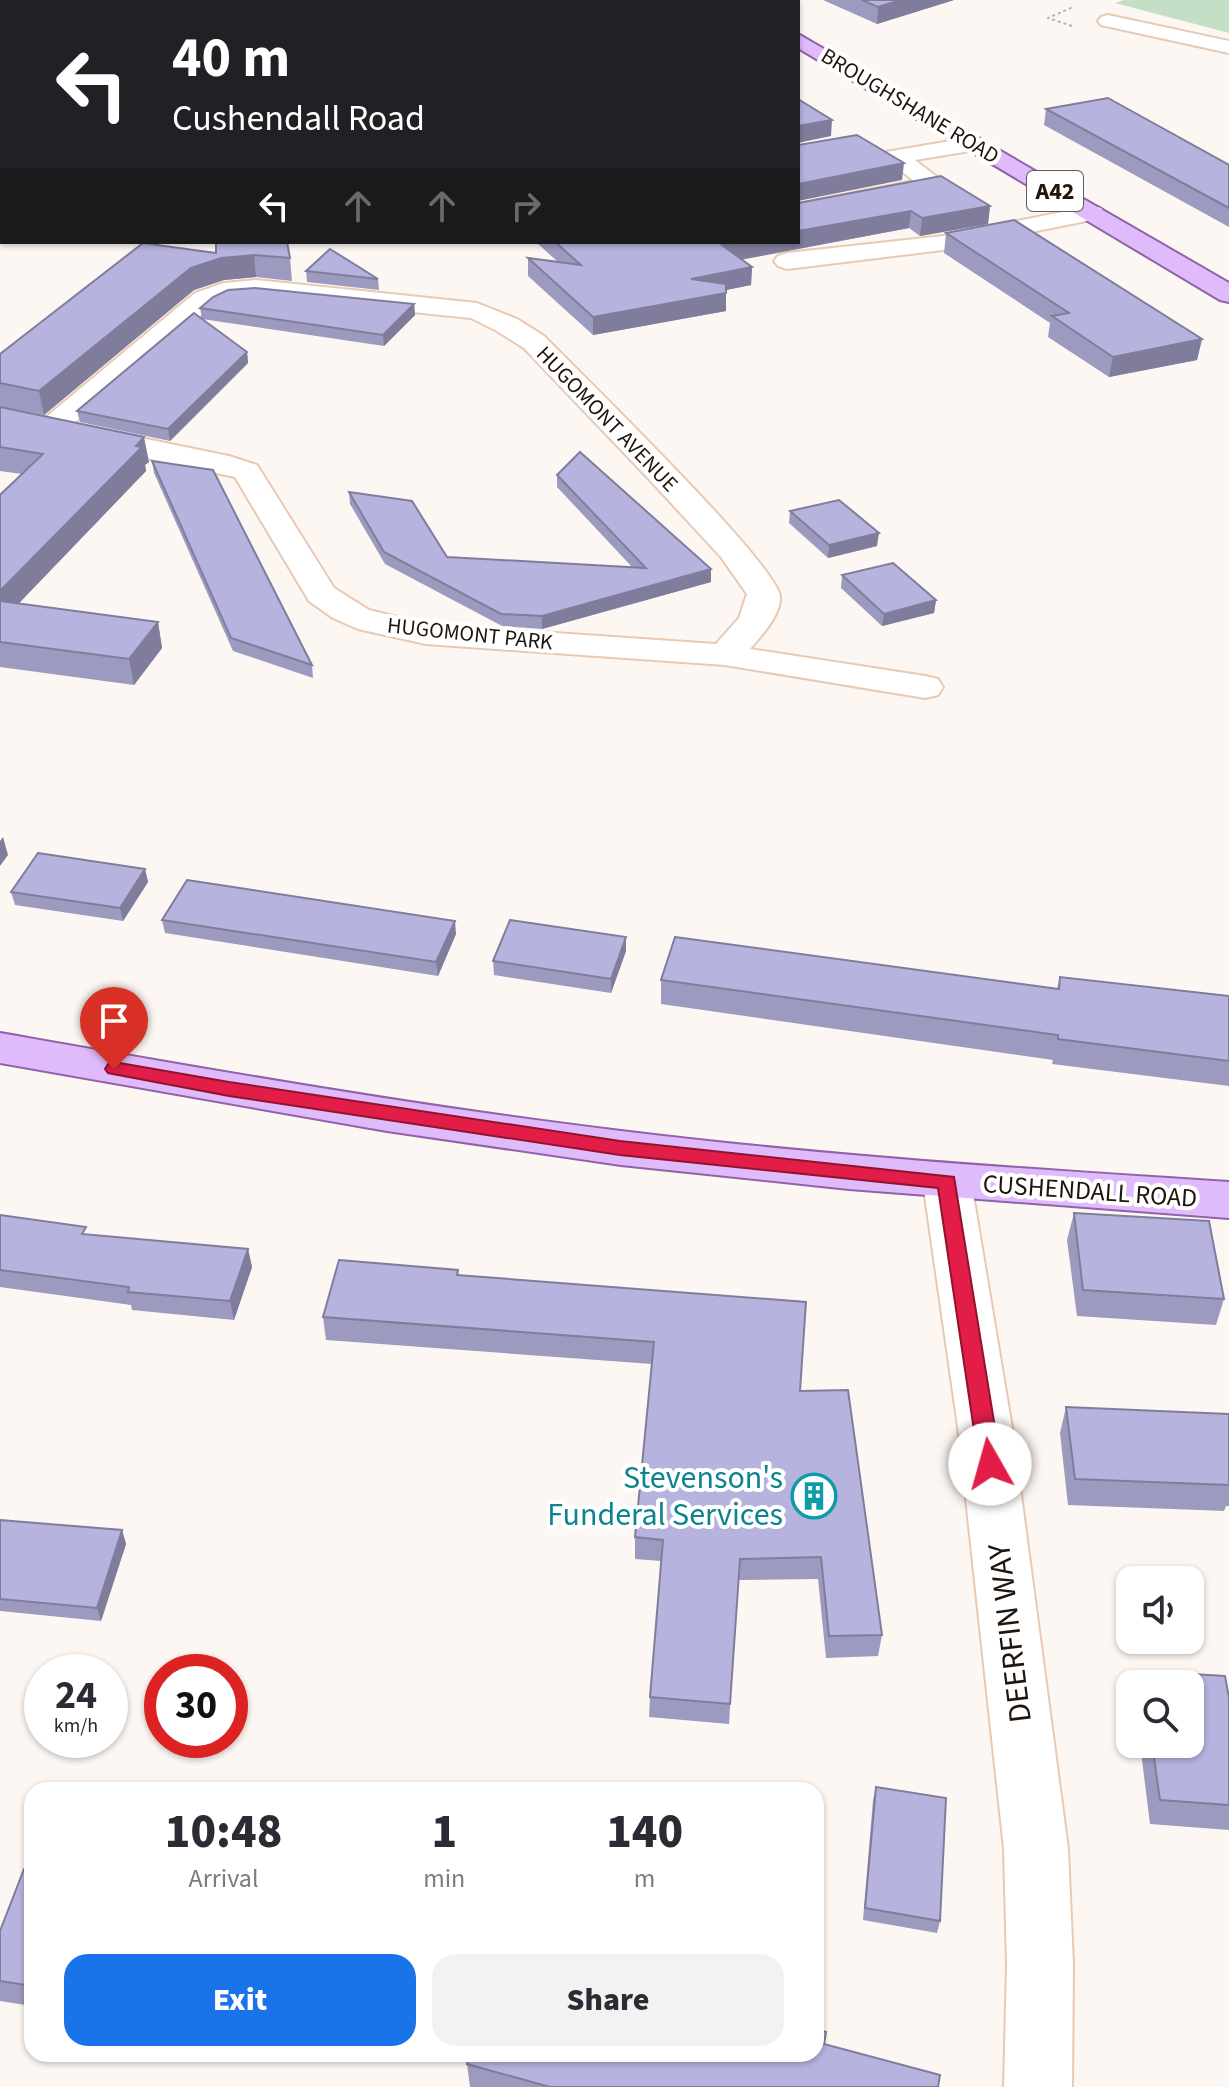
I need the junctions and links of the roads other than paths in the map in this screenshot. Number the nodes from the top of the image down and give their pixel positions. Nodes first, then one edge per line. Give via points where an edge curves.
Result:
1 (1108, 21) dead end
2 (800, 41) edge
3 (1229, 47) edge
4 (946, 126) junction
5 (880, 137) dead end
6 (974, 144) junction
7 (800, 211) edge
8 (1092, 213) junction
9 (787, 261) dead end
10 (1229, 294) edge
11 (0, 418) edge
12 (51, 428) junction
13 (725, 655) junction
14 (925, 687) dead end
15 (0, 1048) edge
16 (947, 1182) junction
17 (1229, 1200) edge
18 (1038, 2087) edge

1 - 3 street
2 - 4 main road, BROUGHSHANE ROAD / A42
4 - 5 street
4 - 6 main road, BROUGHSHANE ROAD / A42
6 - 7 street via 894,157 929,180 919,189
6 - 8 main road, BROUGHSHANE ROAD / A42
8 - 9 street via 943,243
8 - 10 main road, BROUGHSHANE ROAD / A42
11 - 12 street, HUGOMONT PARK
12 - 13 street, HUGOMONT PARK via 246,471 321,594 362,620 426,634
12 - 13 street, HUGOMONT AVENUE via 204,299 224,291 256,288 477,311 534,342 724,537 762,584 765,596 754,621
13 - 14 street, HUGOMONT PARK
15 - 16 main road, CUSHENDALL ROAD via 229,1089 620,1148
16 - 17 main road, CUSHENDALL ROAD
16 - 18 street, DEERFIN WAY via 986,1434 1036,1849

